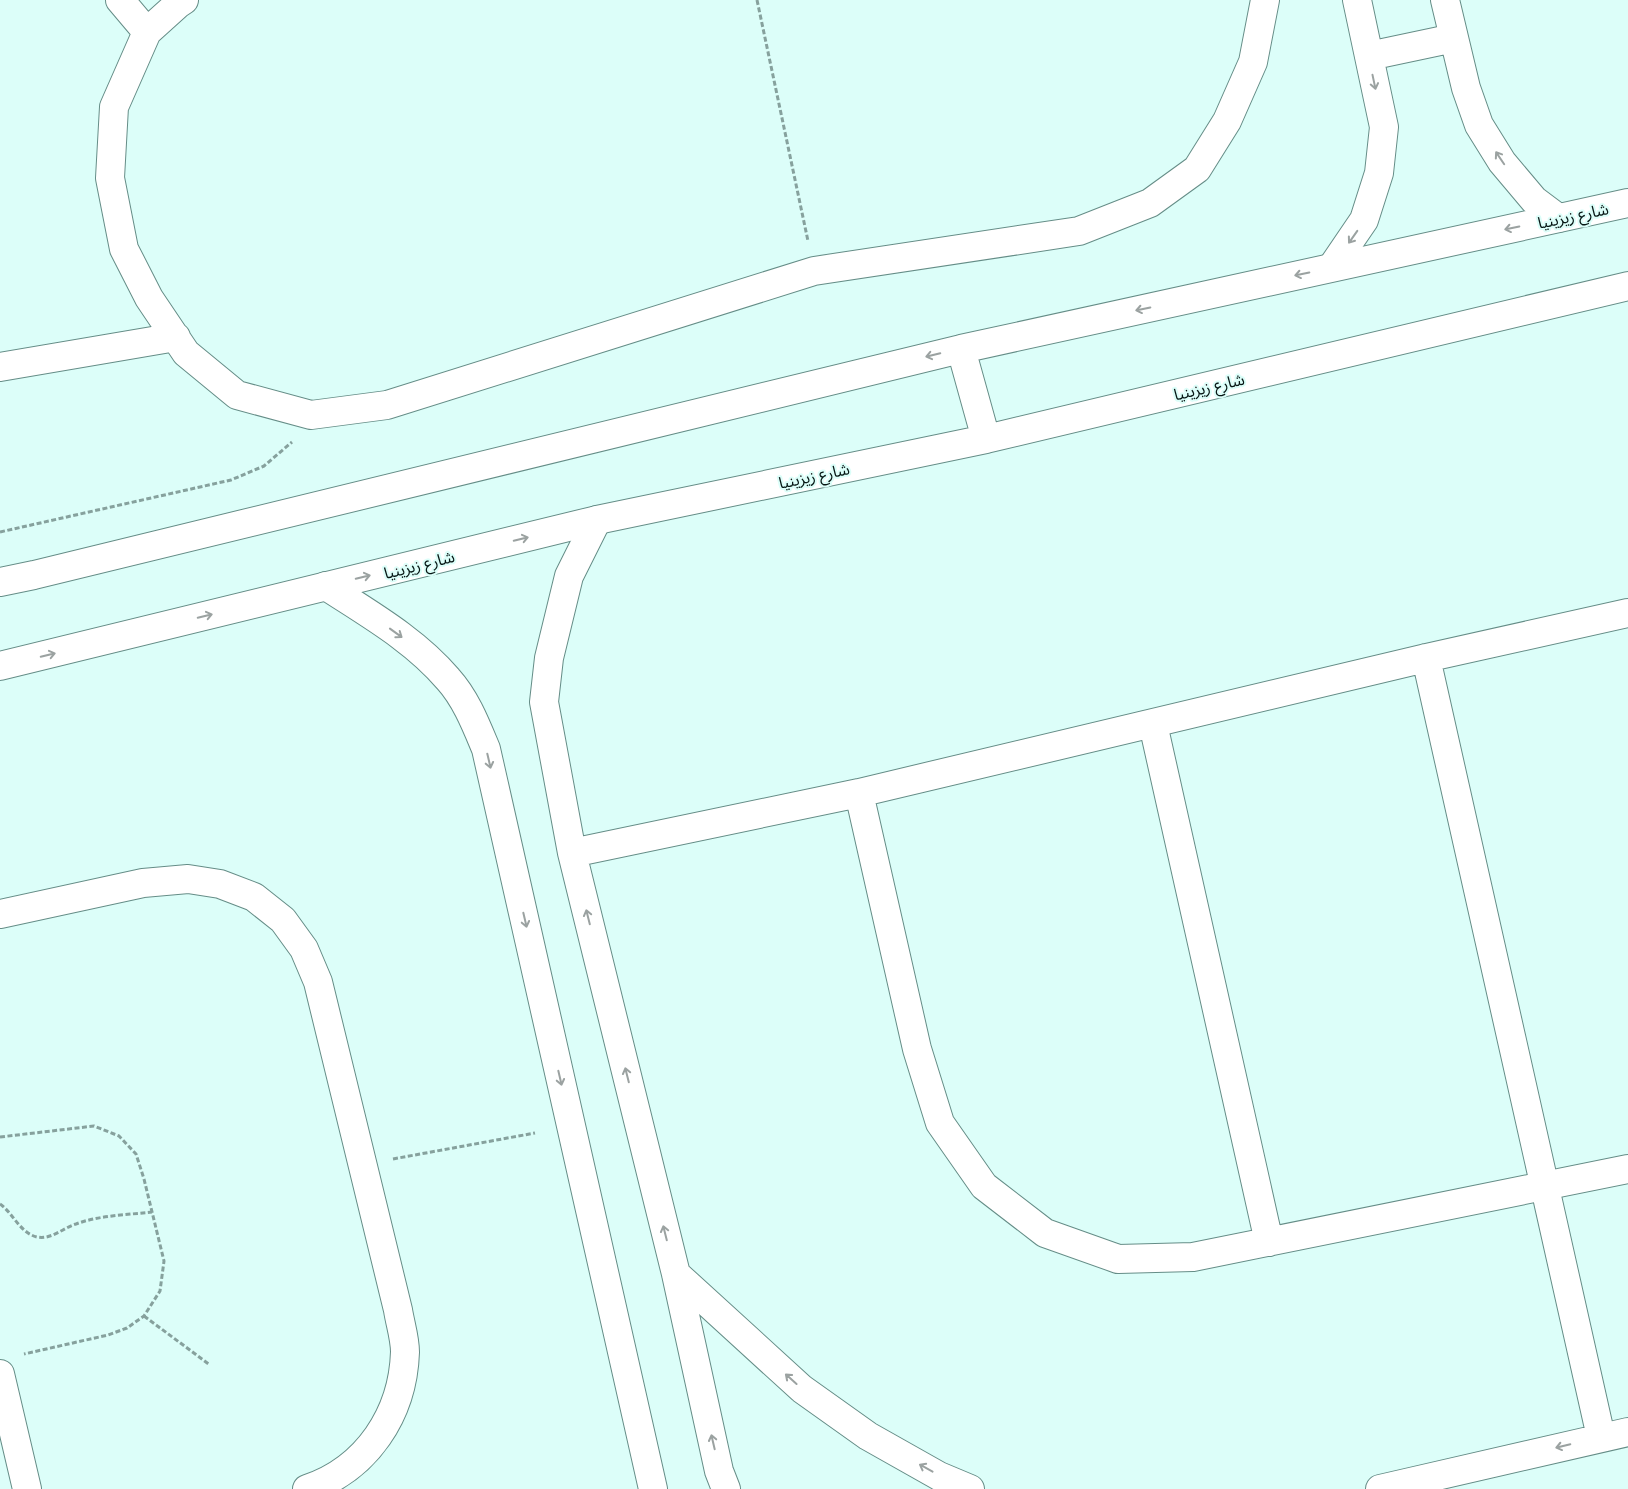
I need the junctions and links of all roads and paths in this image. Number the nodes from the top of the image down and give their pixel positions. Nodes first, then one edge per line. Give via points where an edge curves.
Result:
1 (120, 0) edge
2 (184, 0) edge
3 (758, 0) edge
4 (1265, 0) edge
5 (1357, 0) edge
6 (1445, 0) edge
7 (147, 32) junction
8 (1454, 38) junction
9 (1369, 56) junction
10 (1628, 202) edge
11 (1558, 218) junction
12 (1332, 267) junction
13 (814, 271) junction
14 (1628, 286) edge
15 (176, 337) junction
16 (961, 349) junction
17 (0, 367) edge
18 (311, 415) junction
19 (986, 439) junction
20 (597, 520) junction
21 (0, 532) edge
22 (0, 582) edge
23 (326, 586) junction
24 (1628, 613) edge
25 (1426, 658) junction
26 (0, 666) edge
27 (1153, 724) junction
28 (859, 793) junction
29 (572, 853) junction
30 (0, 914) edge
31 (535, 1132) dead end
32 (0, 1137) edge
33 (363, 1165) junction
34 (1628, 1169) edge
35 (1545, 1186) junction
36 (0, 1204) edge
37 (152, 1212) junction
38 (1269, 1242) junction
39 (676, 1274) junction
40 (144, 1316) junction
41 (9, 1365) edge
42 (210, 1365) dead end
43 (1628, 1432) edge
44 (1601, 1437) junction
45 (27, 1489) edge
46 (307, 1489) edge
47 (653, 1489) edge
48 (726, 1489) edge
49 (970, 1489) edge
50 (1380, 1489) edge

1 - 7 street
2 - 7 street
3 - 13 path
4 - 13 street via 1254,62 1227,121 1197,169 1150,203 1079,231
5 - 9 street
6 - 8 street
7 - 15 street via 114,107 110,178 124,248 149,298
8 - 9 street
11 -> 8 street via 1534,200 1502,162 1479,125
9 -> 12 street via 1384,127 1379,173 1364,220
10 - 11 street, شارع زيزينيا
11 -> 12 street, شارع زيزينيا
12 -> 16 street, شارع زيزينيا
13 - 18 street via 387,405
14 - 19 street, شارع زيزينيا
15 - 17 street
15 - 18 street via 186,353 237,395
16 - 19 street
16 -> 22 street, شارع زيزينيا
18 - 21 path via 291,444 264,466 231,480
19 - 20 street, شارع زيزينيا
23 -> 20 street, شارع زيزينيا
20 - 29 street via 569,576 549,658 544,702
26 -> 23 street, شارع زيزينيا
23 -> 47 street via 422,651 449,680 471,713 486,749
24 - 25 street
25 - 27 street
25 - 35 street
27 - 28 street
27 - 38 street
28 - 29 street
28 - 38 street via 917,1049 940,1123 984,1186 1045,1233 1118,1259 1193,1257
39 -> 29 street
30 - 33 street via 143,883 188,879 220,884 254,897 283,920 304,948 318,982
31 - 33 path
32 - 37 path via 94,1126 118,1136 136,1154
33 - 46 street via 405,1350 400,1391 384,1429 358,1460 324,1483
34 - 35 street
35 - 38 street
35 - 44 street
36 - 37 path via 26,1232 37,1237 50,1237 88,1220
37 - 40 path via 164,1261 160,1291
48 -> 39 street via 719,1471
49 -> 39 street via 939,1476 868,1436 802,1388
40 - 41 path via 127,1328 108,1335
40 - 42 path
41 - 45 street
43 - 44 street
44 -> 50 street

